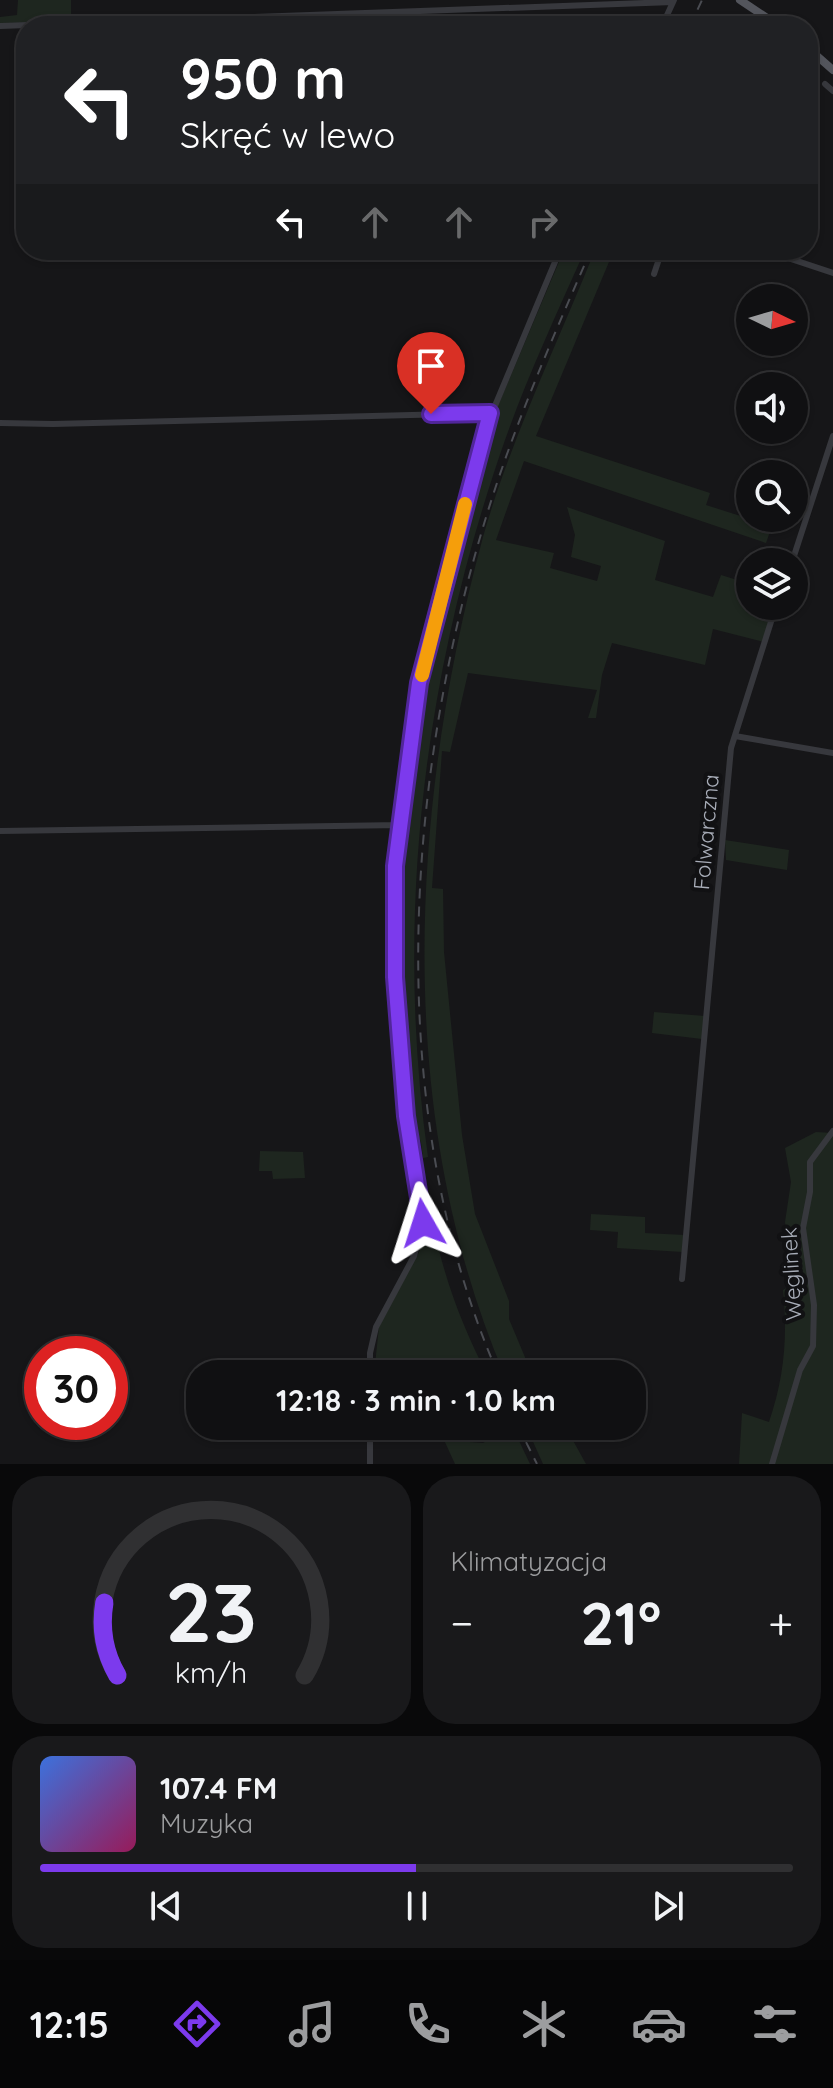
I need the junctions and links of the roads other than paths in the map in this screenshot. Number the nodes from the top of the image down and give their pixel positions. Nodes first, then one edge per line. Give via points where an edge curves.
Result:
1 (740, 0) edge
2 (674, 1) edge
3 (270, 16) edge
4 (764, 16) edge
5 (825, 84) dead end
6 (833, 91) edge
7 (556, 260) edge
8 (659, 260) edge
9 (794, 260) edge
10 (833, 273) edge
11 (654, 274) dead end
12 (490, 413) junction
13 (0, 423) edge
14 (833, 436) edge
15 (797, 548) edge
16 (772, 620) edge
17 (735, 736) junction
18 (833, 753) edge
19 (400, 825) junction
20 (0, 831) edge
21 (833, 1131) edge
22 (682, 1279) dead end
23 (370, 1360) edge
24 (370, 1440) edge
25 (370, 1464) edge
26 (772, 1464) edge

1 - 4 main road
2 - 3 street
5 - 6 street
7 - 12 street
8 - 11 street
9 - 10 street
12 - 13 street
12 - 19 street via 419,683
14 - 15 street
16 - 17 street, Folwarczna
17 - 18 street
17 - 22 street, Folwarczna
19 - 20 street
19 - 23 street via 395,977 406,1116 423,1223 414,1256 376,1326
21 - 26 street, Węglinek via 810,1162 803,1228 814,1305 813,1346 800,1370
24 - 25 street

